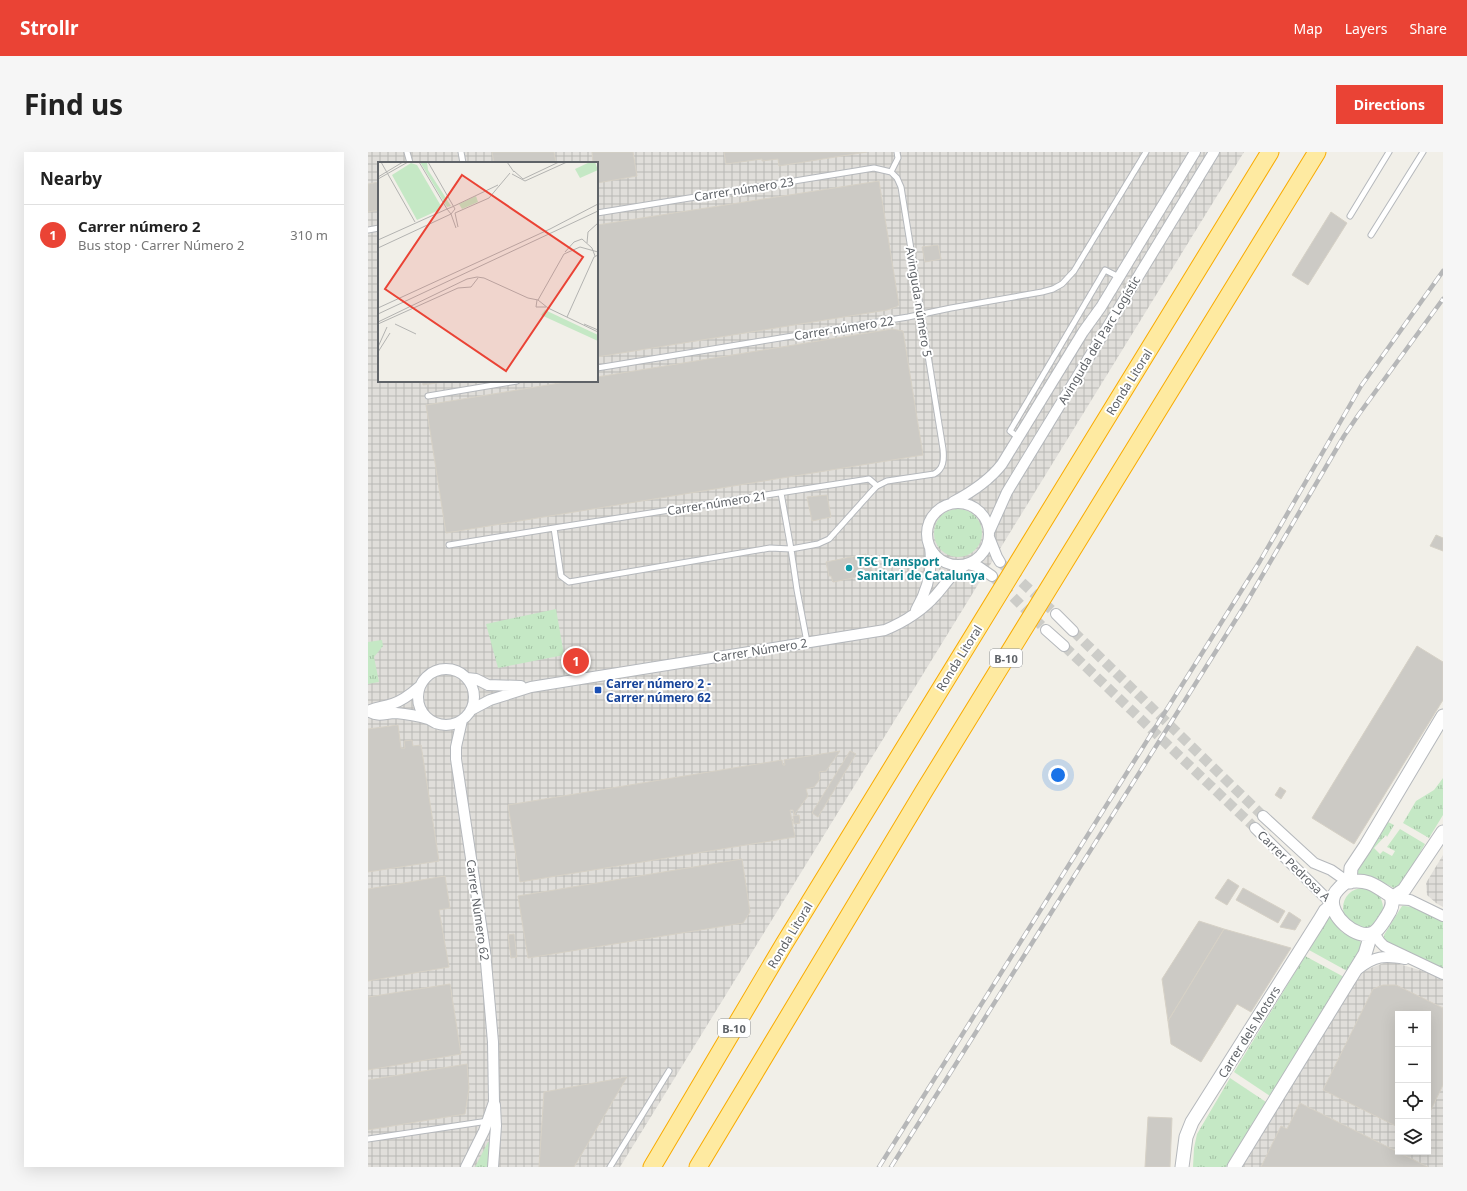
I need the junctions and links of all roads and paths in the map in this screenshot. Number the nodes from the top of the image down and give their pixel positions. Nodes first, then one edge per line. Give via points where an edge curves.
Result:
1 (407, 152) edge
2 (461, 152) edge
3 (897, 152) edge
4 (1146, 152) edge
5 (1195, 152) edge
6 (1214, 152) edge
7 (1270, 152) edge
8 (1317, 152) edge
9 (1389, 152) edge
10 (1423, 152) edge
11 (410, 162) edge
12 (463, 162) edge
13 (891, 172) junction
14 (598, 213) edge
15 (1350, 216) dead end
16 (378, 228) edge
17 (368, 230) edge
18 (1371, 235) dead end
19 (1119, 277) junction
20 (921, 315) junction
21 (598, 368) edge
22 (511, 382) edge
23 (428, 396) dead end
24 (1019, 438) junction
25 (877, 486) junction
26 (781, 493) junction
27 (953, 502) junction
28 (554, 528) junction
29 (990, 534) junction
30 (449, 545) dead end
31 (930, 547) junction
32 (791, 549) junction
33 (1000, 562) tunnel mouth
34 (967, 564) junction
35 (992, 576) tunnel mouth
36 (1056, 614) tunnel mouth
37 (913, 615) junction
38 (1046, 630) tunnel mouth
39 (1073, 631) tunnel mouth
40 (807, 642) junction
41 (1064, 646) tunnel mouth
42 (467, 678) junction
43 (531, 687) junction
44 (419, 688) junction
45 (471, 710) junction
46 (368, 711) edge
47 (1443, 716) edge
48 (428, 719) junction
49 (462, 720) junction
50 (1264, 816) tunnel mouth
51 (1255, 828) tunnel mouth
52 (1443, 832) edge
53 (1349, 882) junction
54 (1392, 899) junction
55 (1332, 905) junction
56 (1443, 916) edge
57 (1372, 933) junction
58 (1418, 962) junction
59 (1355, 971) junction
60 (1443, 974) edge
61 (669, 1071) dead end
62 (494, 1102) junction
63 (488, 1121) junction
64 (368, 1139) edge
65 (466, 1167) edge
66 (493, 1167) edge
67 (610, 1167) edge
68 (652, 1167) edge
69 (698, 1167) edge
70 (1182, 1167) edge
71 (1234, 1167) edge

1 - 11 lane
2 - 12 lane
3 - 13 lane via 898,158
4 - 20 lane, Carrer número 22 via 1079,263 1062,284 1042,292
5 - 19 street, Avinguda del Parc Logístic
6 - 29 street, Avinguda del Parc Logístic via 1007,492
7 - 68 highway, Ronda Litoral / B-10 via 784,944
8 - 69 highway, B-10 via 924,791
9 - 15 lane
10 - 18 lane
13 - 14 lane, Carrer número 23 via 874,168
13 - 20 lane, Avinguda número 5 via 901,187
16 - 17 lane
19 - 24 street, Avinguda del Parc Logístic
19 - 24 lane via 1105,270 1010,431
20 - 21 lane, Carrer número 22
20 - 25 lane, Avinguda número 5 via 944,457 942,466 934,474
22 - 23 lane
24 - 27 street, Avinguda del Parc Logístic via 995,473 976,489
25 - 26 lane, Carrer número 21 via 869,479
25 - 32 lane via 834,535 824,542
26 - 28 lane, Carrer número 21
26 - 32 lane
27 - 29 street via 964,502 978,509 987,520
27 - 31 street via 936,511 930,518 927,533
28 - 30 lane, Carrer número 21
28 - 32 lane via 561,576 569,582 770,548
29 - 33 street
29 - 34 street via 986,550 980,557
31 - 34 street via 943,561 952,565
31 - 37 street via 928,582 922,601
32 - 40 lane
34 - 35 street via 979,567
34 - 37 street, Carrer Número 2 via 956,571 936,596
36 - 39 street
37 - 40 street, Carrer Número 2 via 884,630
38 - 41 street
40 - 43 street, Carrer Número 2
42 - 43 street, Carrer Número 2 via 488,685
42 - 44 street via 460,672 440,669 428,675
42 - 45 street via 474,694
43 - 45 street, Carrer Número 2 via 490,700
44 - 46 street via 392,704
44 - 48 street via 418,705
45 - 49 street
46 - 48 street via 376,716 395,713
47 - 53 street via 1351,868
48 - 49 street via 444,726
49 - 62 street, Carrer Número 62 via 456,759 485,951 493,1042
50 - 53 street, Carrer Pedrosa A via 1314,863
51 - 55 street, Carrer Pedrosa A
52 - 54 street via 1404,890
53 - 54 street via 1375,884
53 - 55 street via 1336,892
54 - 56 street via 1410,900
54 - 57 street via 1390,910
55 - 57 street via 1347,928 1366,935
55 - 70 street, Carrer dels Motors via 1319,921 1192,1122 1186,1137
57 - 58 street via 1384,946
57 - 59 street via 1365,954
58 - 59 street via 1382,957 1370,960
58 - 60 street
59 - 71 street
61 - 67 lane
62 - 63 street, Carrer Número 62
62 - 66 street, Carrer Número 62 via 496,1126
63 - 64 lane
63 - 65 street, Carrer Número 62

